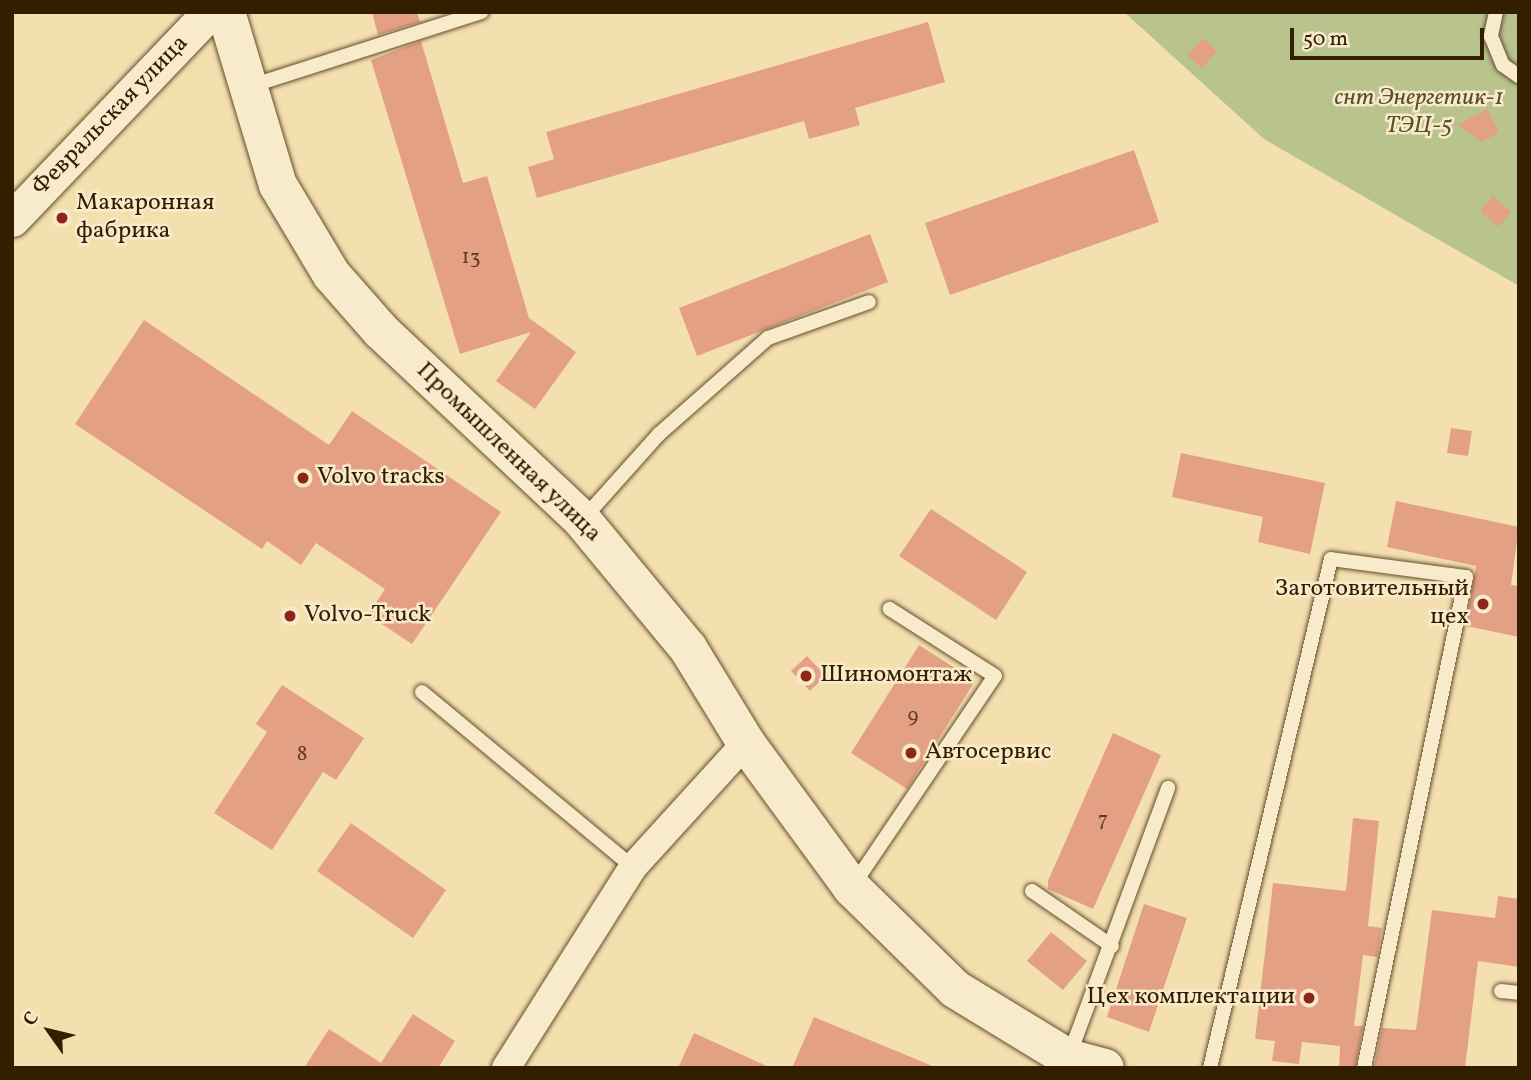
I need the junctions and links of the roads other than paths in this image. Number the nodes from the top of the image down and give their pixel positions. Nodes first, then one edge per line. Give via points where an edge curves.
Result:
1 (210, 12) edge
2 (226, 12) edge
3 (481, 12) edge
4 (1496, 12) edge
5 (1519, 76) edge
6 (251, 86) junction
7 (12, 219) edge
8 (869, 302) dead end
9 (582, 520) junction
10 (890, 609) dead end
11 (422, 692) dead end
12 (746, 743) junction
13 (1168, 788) dead end
14 (633, 867) junction
15 (852, 888) junction
16 (1032, 891) dead end
17 (1112, 946) junction
18 (1502, 991) dead end
19 (1519, 993) edge
20 (1069, 1058) junction
21 (506, 1068) edge
22 (1105, 1068) edge
23 (1210, 1068) edge
24 (1364, 1068) edge

1 - 7 street, Февральская улица
2 - 6 main road, Промышленная улица
3 - 6 lane
4 - 5 lane via 1491,36 1503,65
6 - 9 main road, Промышленная улица via 278,186 331,274 381,331
8 - 9 lane via 768,338 659,434
9 - 12 main road, Промышленная улица via 688,648
10 - 15 lane via 995,676
11 - 14 lane
12 - 14 street
12 - 15 main road, Промышленная улица
13 - 17 lane
14 - 21 street
15 - 20 main road, Промышленная улица via 954,989
16 - 17 lane
17 - 20 lane
18 - 19 lane
20 - 22 main road, Промышленная улица
23 - 24 lane via 1331,559 1466,577

